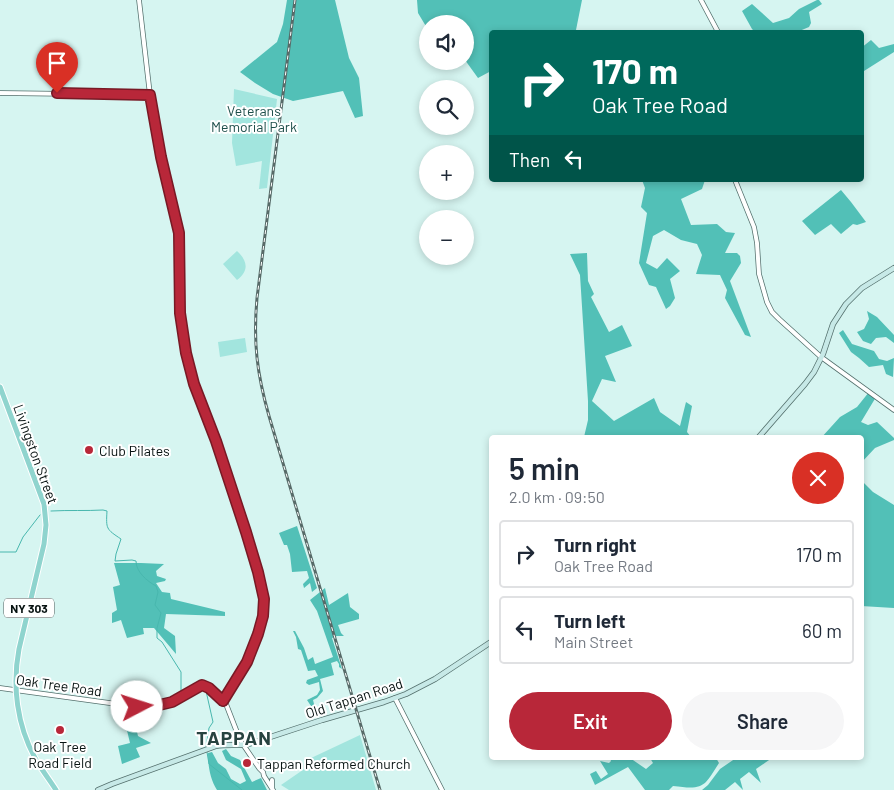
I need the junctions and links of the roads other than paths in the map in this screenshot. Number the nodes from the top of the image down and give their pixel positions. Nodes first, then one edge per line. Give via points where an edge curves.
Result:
1 (140, 0) edge
2 (701, 0) edge
3 (717, 30) edge
4 (0, 92) edge
5 (150, 95) junction
6 (736, 182) edge
7 (894, 268) edge
8 (821, 357) junction
9 (0, 387) edge
10 (894, 410) edge
11 (761, 435) edge
12 (489, 643) edge
13 (0, 688) edge
14 (16, 690) junction
15 (395, 698) junction
16 (223, 701) junction
17 (244, 745) junction
18 (272, 780) dead end
19 (56, 790) edge
20 (98, 790) edge
21 (273, 790) edge
22 (442, 790) edge

1 - 5 street
2 - 3 street
4 - 5 street
5 - 16 street via 179,233 180,313 188,361 258,572 264,603 261,628 247,662
6 - 8 street via 754,227 759,274 770,307
7 - 8 main road via 862,288 846,304 833,324
8 - 10 street
8 - 11 main road via 805,384
9 - 14 main road, Livingston Street / NY 303 via 45,510 46,533 19,649
12 - 15 main road, Old Tappan Road via 435,679
13 - 14 street, Oak Tree Road
14 - 16 street, Oak Tree Road via 142,708 160,706 204,685
14 - 19 main road, NY 303 via 27,741
15 - 17 main road, Old Tappan Road
15 - 22 street
16 - 17 street
17 - 20 main road, Old Tappan Road via 206,750
17 - 21 street
18 - 21 street

